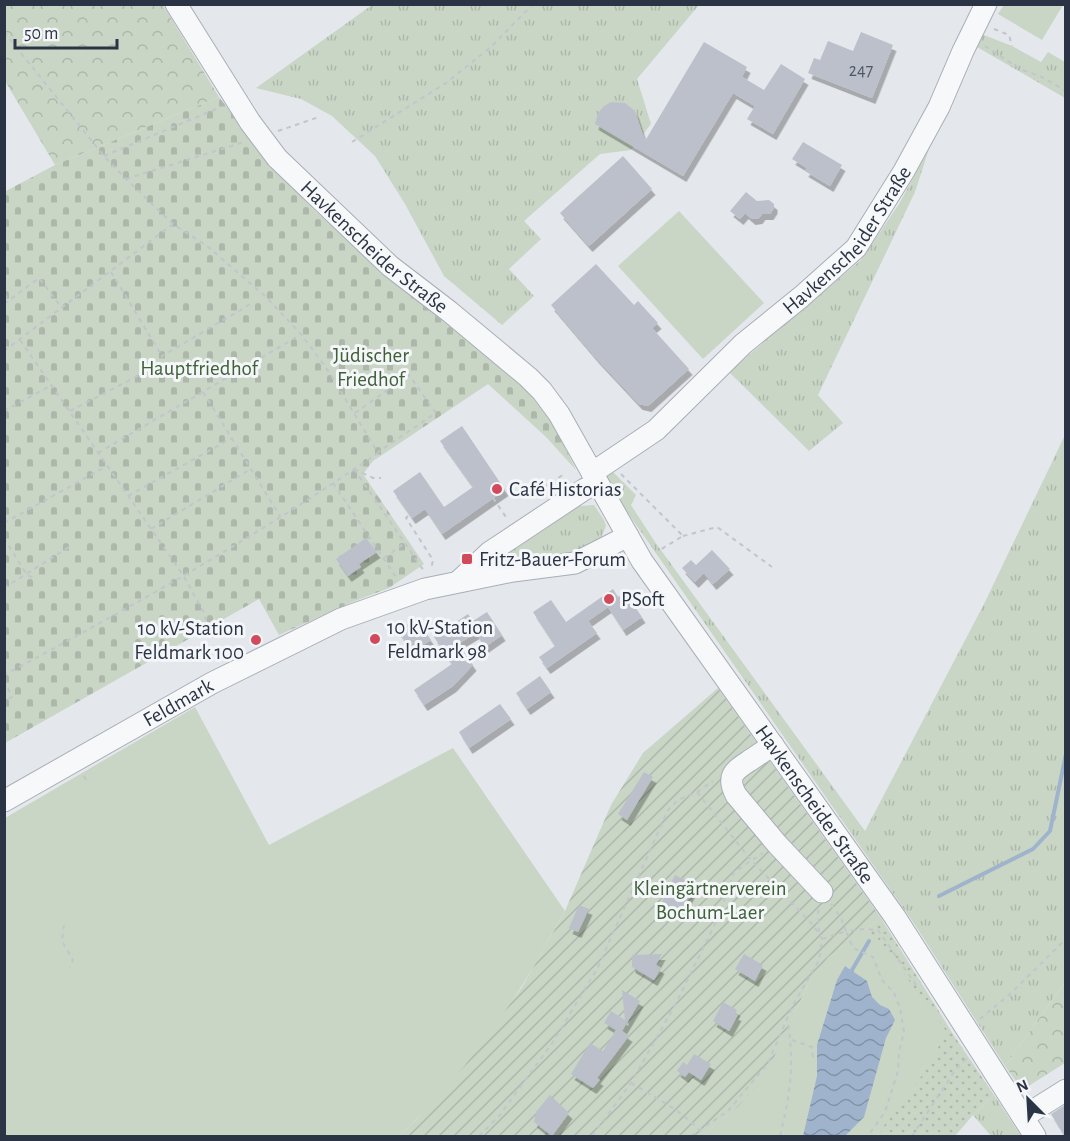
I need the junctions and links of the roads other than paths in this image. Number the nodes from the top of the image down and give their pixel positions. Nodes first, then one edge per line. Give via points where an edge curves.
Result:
1 (176, 4) edge
2 (978, 21) edge
3 (599, 473) junction
4 (628, 536) junction
5 (459, 581) junction
6 (773, 745) junction
7 (4, 801) edge
8 (825, 896) road end
9 (1065, 1090) edge
10 (1023, 1117) junction
11 (1035, 1137) edge

1 - 3 street, Havkenscheider Straße, bridge via 237,101 250,131 390,266 535,384
2 - 3 street, Havkenscheider Straße via 939,107 856,248 743,344 656,430
3 - 4 street, Havkenscheider Straße
3 - 5 street, Feldmark via 585,489 490,552
4 - 5 street, Feldmark via 575,563
4 - 6 street, Havkenscheider Straße
5 - 7 street, Feldmark via 421,587 267,654
6 - 8 street via 736,768 732,774 733,789
6 - 10 street, Havkenscheider Straße via 895,917
9 - 10 street
10 - 11 street, Havkenscheider Straße

